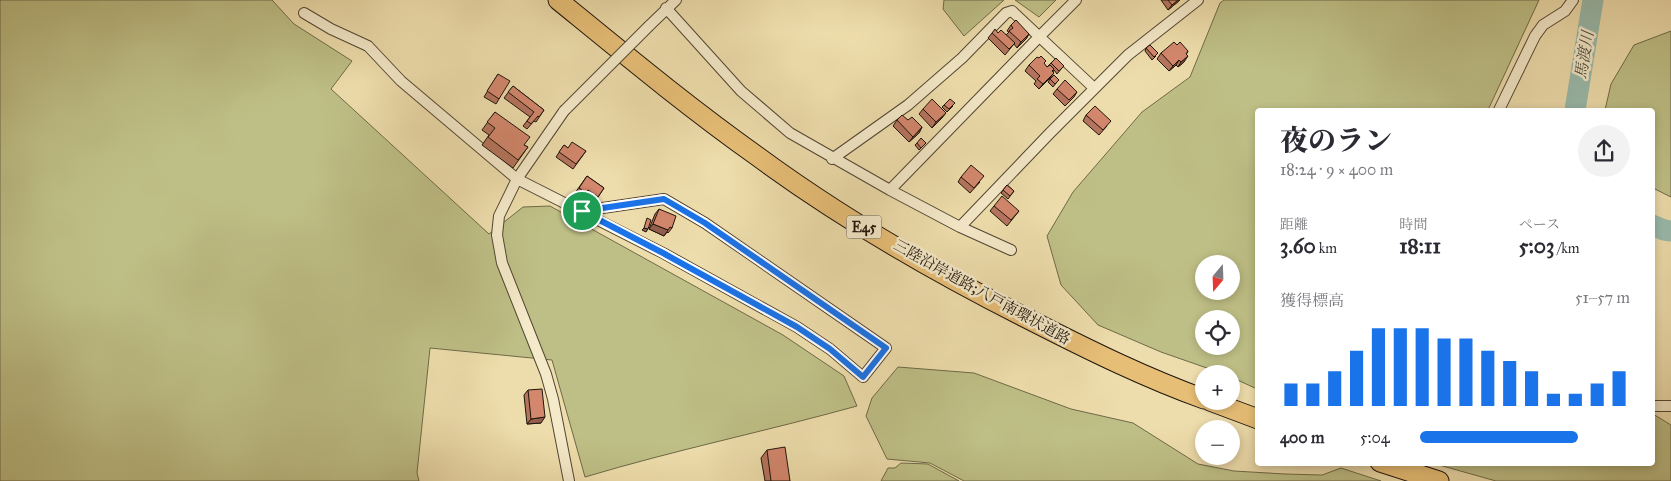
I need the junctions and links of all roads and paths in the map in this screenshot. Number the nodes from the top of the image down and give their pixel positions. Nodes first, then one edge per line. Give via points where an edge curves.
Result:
1 (558, 0) edge
2 (676, 0) edge
3 (1076, 0) edge
4 (1198, 0) edge
5 (1573, 0) edge
6 (666, 8) junction
7 (304, 13) dead end
8 (1039, 36) junction
9 (1094, 88) junction
10 (1500, 108) edge
11 (832, 159) junction
12 (517, 179) junction
13 (890, 190) junction
14 (582, 211) junction
15 (960, 227) junction
16 (1012, 250) dead end
17 (1195, 396) edge
18 (1655, 406) edge
19 (1671, 406) edge
20 (1234, 410) edge
21 (1255, 418) edge
22 (1392, 466) edge
23 (1431, 479) edge
24 (569, 481) edge

1 - 17 highway, 三陸沿岸道路;八戸南環状道路 / E45 via 743,146 845,215 1000,306
2 - 6 street
3 - 8 street
4 - 9 street via 1128,55
5 - 10 street via 1535,36
6 - 11 street via 741,91 790,133
6 - 12 street, bridge via 564,111
7 - 12 street via 368,46 401,81
8 - 9 street
8 - 11 street via 1012,11 1006,13 962,58 908,105
8 - 13 street
9 - 15 street
11 - 13 street
12 - 14 street
12 - 24 street via 499,216 497,235 502,263 551,391
13 - 15 street
14 - 14 street via 664,199 705,223 886,348 863,377 797,327
15 - 16 street
18 - 19 street
20 - 21 highway
22 - 23 highway

